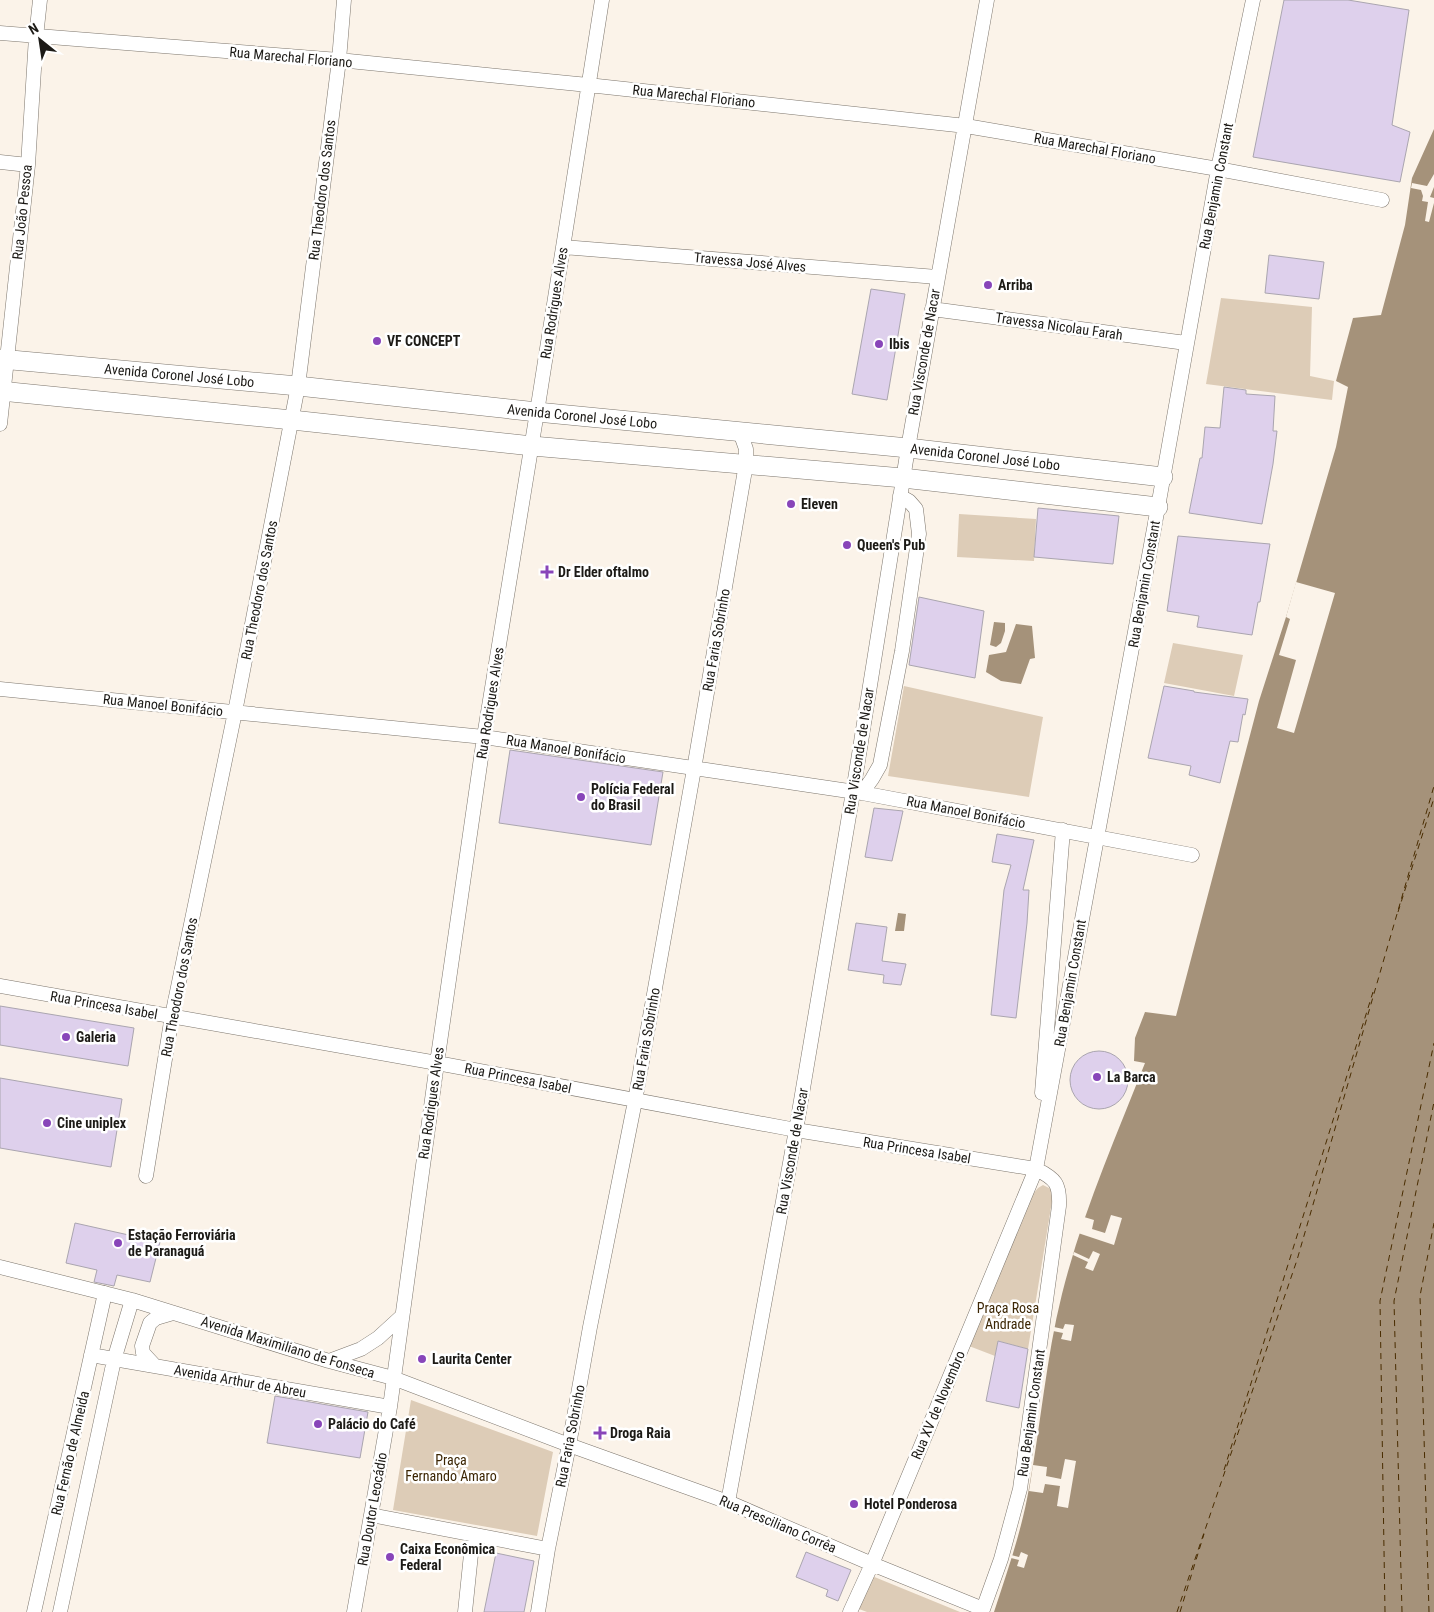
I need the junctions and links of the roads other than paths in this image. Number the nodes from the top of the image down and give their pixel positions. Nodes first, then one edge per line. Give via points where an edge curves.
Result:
1 (40, 0) edge
2 (344, 0) edge
3 (602, 0) edge
4 (987, 0) edge
5 (1253, 0) edge
6 (0, 34) edge
7 (36, 37) junction
8 (339, 60) junction
9 (588, 85) junction
10 (966, 126) junction
11 (0, 162) edge
12 (28, 165) junction
13 (1218, 169) junction
14 (1382, 200) dead end
15 (563, 247) junction
16 (937, 277) junction
17 (932, 309) junction
18 (1186, 343) junction
19 (3, 360) edge
20 (298, 386) junction
21 (2, 391) edge
22 (537, 412) junction
23 (292, 420) junction
24 (0, 424) edge
25 (740, 432) junction
26 (532, 446) junction
27 (908, 448) junction
28 (746, 464) junction
29 (1163, 477) junction
30 (901, 487) junction
31 (1158, 506) junction
32 (0, 689) edge
33 (235, 712) junction
34 (484, 737) junction
35 (694, 769) junction
36 (858, 792) junction
37 (1063, 830) junction
38 (1097, 837) junction
39 (1192, 856) dead end
40 (0, 986) edge
41 (172, 1016) junction
42 (437, 1063) junction
43 (635, 1101) junction
44 (796, 1130) junction
45 (1036, 1169) junction
46 (146, 1176) dead end
47 (0, 1267) edge
48 (105, 1293) junction
49 (132, 1300) junction
50 (174, 1313) junction
51 (401, 1317) junction
52 (91, 1355) junction
53 (114, 1360) junction
54 (329, 1361) junction
55 (155, 1366) junction
56 (393, 1378) junction
57 (390, 1407) junction
58 (570, 1445) junction
59 (728, 1502) junction
60 (371, 1515) junction
61 (473, 1535) junction
62 (548, 1549) junction
63 (872, 1564) junction
64 (983, 1611) edge
65 (34, 1612) edge
66 (60, 1612) edge
67 (354, 1612) edge
68 (465, 1612) edge
69 (538, 1612) edge
70 (850, 1612) edge

1 - 7 street, Rua João Pessoa
2 - 8 street, Rua Theodoro dos Santos
3 - 9 street, Rua Rodrigues Alves
4 - 10 street, Rua Visconde de Nacar
5 - 13 street, Rua Benjamin Constant
6 - 7 street, Rua Marechal Floriano
7 - 8 street, Rua Marechal Floriano
7 - 12 street, Rua João Pessoa
8 - 9 street, Rua Marechal Floriano
8 - 20 street, Rua Theodoro dos Santos
9 - 10 street, Rua Marechal Floriano
9 - 15 street, Rua Rodrigues Alves
10 - 13 street, Rua Marechal Floriano
10 - 16 street, Rua Visconde de Nacar
11 - 12 street
12 - 19 street, Rua João Pessoa
13 - 14 street, Rua Marechal Floriano
13 - 18 street, Rua Benjamin Constant
15 - 16 street, Travessa José Alves
15 - 22 street, Rua Rodrigues Alves
16 - 17 street, Rua Visconde de Nacar
17 - 18 street, Travessa Nicolau Farah
17 - 27 street, Rua Visconde de Nacar
18 - 29 street, Rua Benjamin Constant
19 - 20 street, Avenida Coronel José Lobo
19 - 21 street, Rua João Pessoa
20 - 22 street, Avenida Coronel José Lobo
20 - 23 street, Rua Theodoro dos Santos
21 - 23 street
21 - 24 street, Rua João Pessoa
22 - 25 street, Avenida Coronel José Lobo
22 - 26 street, Rua Rodrigues Alves
23 - 26 street
23 - 33 street, Rua Theodoro dos Santos
25 - 27 street, Avenida Coronel José Lobo
25 - 28 street, Rua Faria Sobrinho via 746,449
26 - 28 street
26 - 34 street, Rua Rodrigues Alves
27 - 29 street, Avenida Coronel José Lobo
27 - 30 street, Rua Visconde de Nacar
28 - 30 street
28 - 35 street, Rua Faria Sobrinho
29 - 31 street, Rua Benjamin Constant
30 - 31 street
30 - 36 street, Rua Visconde de Nacar
30 - 36 street via 916,509 919,534 902,651 880,765 872,779
31 - 38 street, Rua Benjamin Constant
32 - 33 street, Rua Manoel Bonifácio
33 - 34 street, Rua Manoel Bonifácio
33 - 41 street, Rua Theodoro dos Santos
34 - 35 street, Rua Manoel Bonifácio
34 - 42 street, Rua Rodrigues Alves
35 - 36 street, Rua Manoel Bonifácio
35 - 43 street, Rua Faria Sobrinho
36 - 37 street, Rua Manoel Bonifácio
36 - 44 street, Rua Visconde de Nacar
37 - 38 street, Rua Manoel Bonifácio
37 - 45 street, Rua Benjamin Constant
38 - 39 street, Rua Manoel Bonifácio
38 - 45 street, Rua Benjamin Constant
40 - 41 street, Rua Princesa Isabel
41 - 42 street, Rua Princesa Isabel
41 - 46 street, Rua Theodoro dos Santos
42 - 43 street, Rua Princesa Isabel
42 - 51 street, Rua Rodrigues Alves
43 - 44 street, Rua Princesa Isabel
43 - 58 street, Rua Faria Sobrinho
44 - 45 street, Rua Princesa Isabel
44 - 59 street, Rua Visconde de Nacar
45 - 63 street, Rua XV de Novembro
45 - 64 street, Rua Benjamin Constant via 1056,1182 1060,1195 1020,1489
47 - 48 street, Avenida Maximiliano de Fonseca
48 - 49 street, Avenida Maximiliano de Fonseca
48 - 52 street, Rua Fernão de Almeida
49 - 50 street, Avenida Maximiliano de Fonseca
49 - 53 street, Rua Fernão de Almeida
50 - 54 street, Avenida Maximiliano de Fonseca
50 - 55 street via 150,1323 142,1346 146,1359
51 - 54 street via 361,1349
51 - 56 street, Rua Rodrigues Alves
52 - 53 street, Avenida Arthur de Abreu
52 - 65 street, Rua Fernão de Almeida
53 - 55 street, Avenida Arthur de Abreu
53 - 66 street, Rua Fernão de Almeida
54 - 56 street, Avenida Maximiliano de Fonseca
55 - 57 street, Avenida Arthur de Abreu
56 - 57 street, Rua Rodrigues Alves
56 - 58 street, Avenida Maximiliano de Fonseca
57 - 60 street, Rua Doutor Leocádio
58 - 59 street, Rua Presciliano Corrêa
58 - 62 street, Rua Faria Sobrinho
59 - 63 street, Rua Presciliano Corrêa
60 - 61 street
60 - 67 street, Rua Doutor Leocádio
61 - 62 street
61 - 68 street
62 - 69 street, Rua Faria Sobrinho
63 - 64 street, Rua Presciliano Corrêa
63 - 70 street, Rua XV de Novembro

